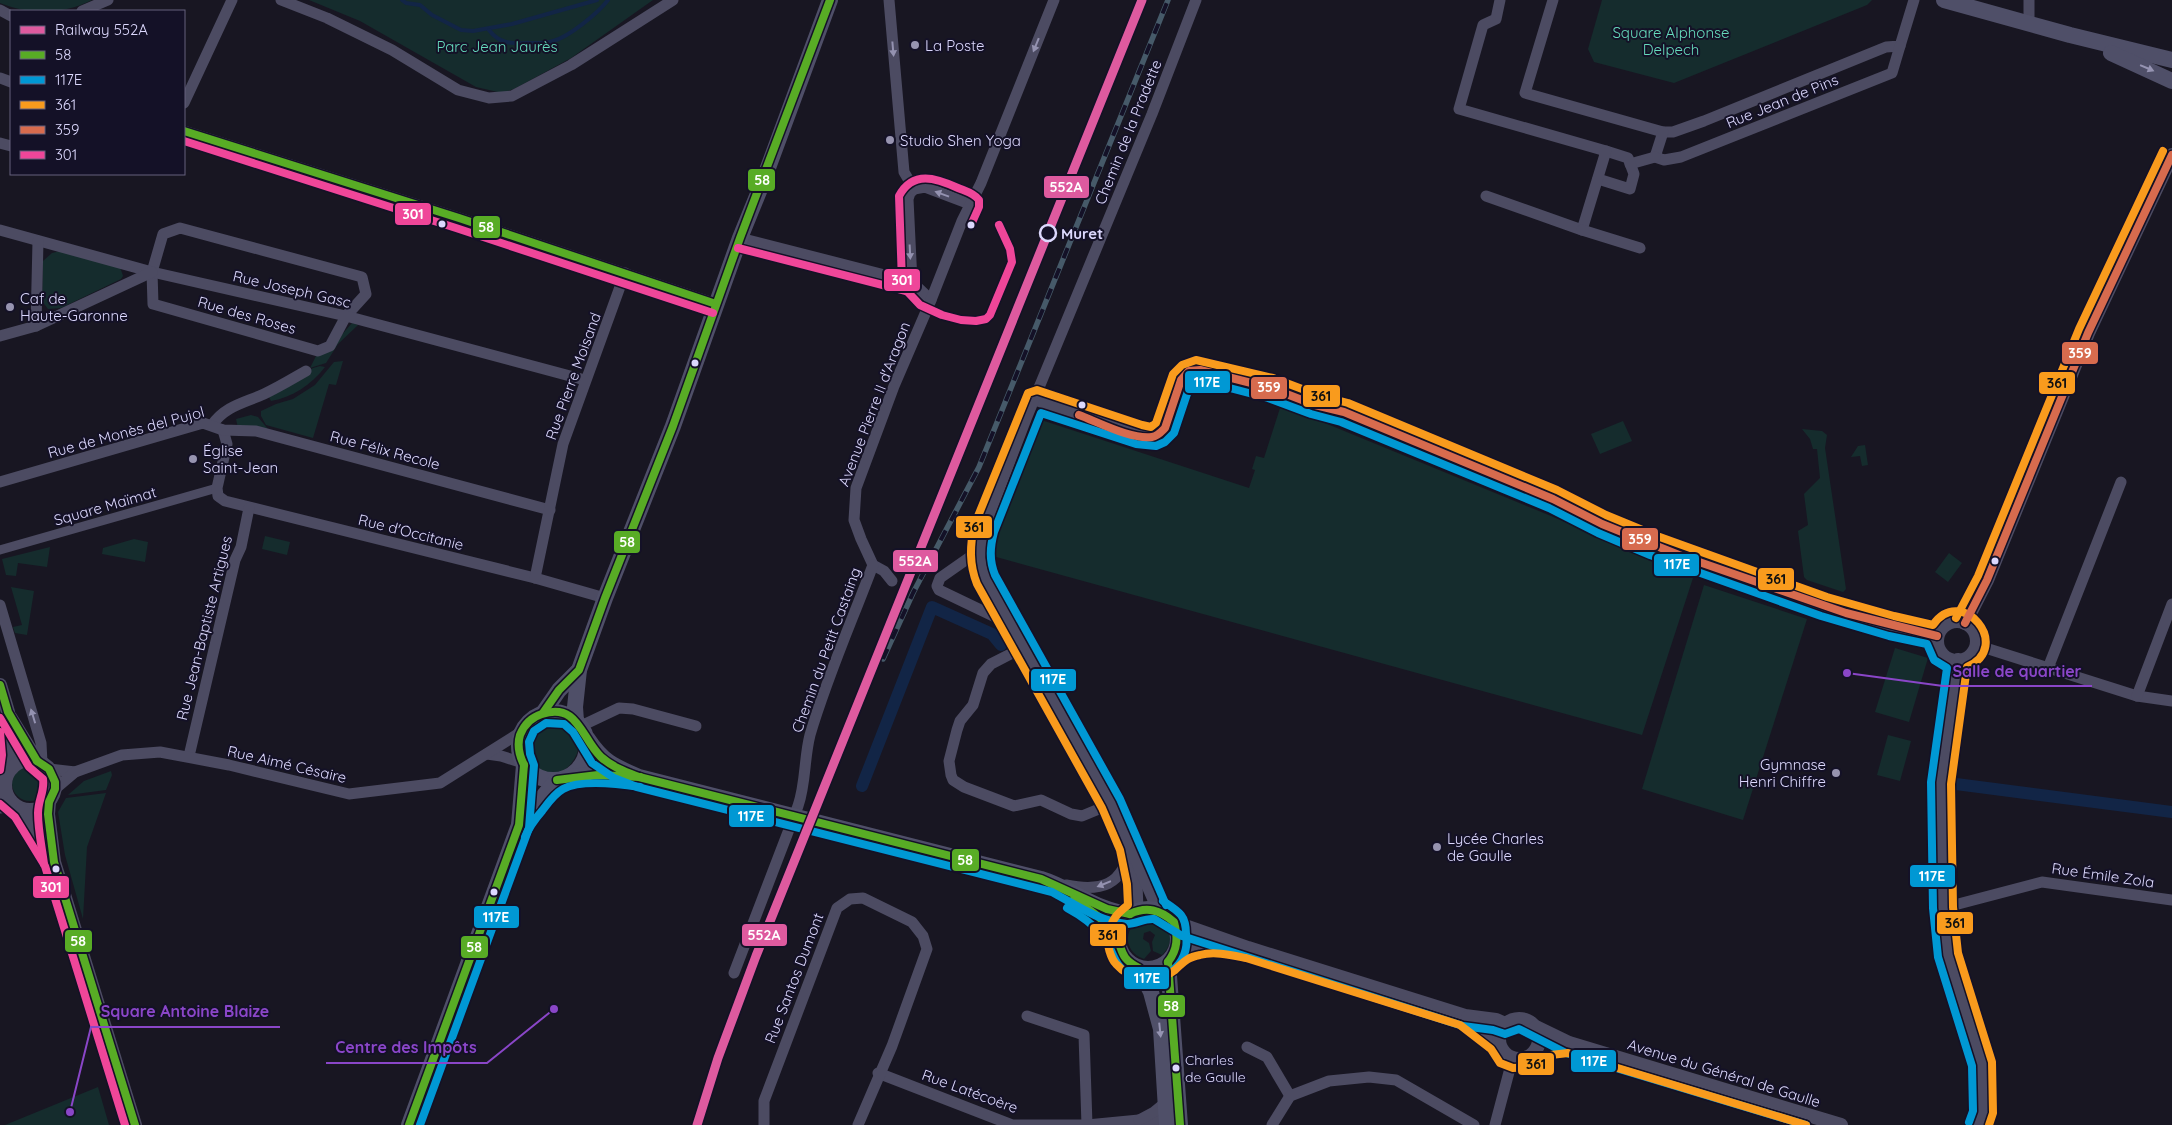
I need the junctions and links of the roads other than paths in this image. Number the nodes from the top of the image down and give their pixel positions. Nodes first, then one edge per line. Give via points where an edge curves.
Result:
1 (108, 0) edge
2 (232, 0) edge
3 (281, 0) edge
4 (673, 0) edge
5 (830, 0) edge
6 (889, 0) edge
7 (1054, 0) edge
8 (1196, 0) edge
9 (1500, 0) edge
10 (1554, 0) edge
11 (1914, 0) edge
12 (1944, 0) edge
13 (2030, 0) edge
14 (84, 10) edge
15 (2029, 24) junction
16 (2070, 35) junction
17 (1900, 46) junction
18 (2172, 60) edge
19 (2172, 81) edge
20 (185, 101) edge
21 (185, 131) edge
22 (1663, 132) junction
23 (1606, 151) junction
24 (2172, 155) edge
25 (1655, 157) junction
26 (1630, 164) junction
27 (1598, 179) junction
28 (914, 189) junction
29 (1486, 196) dead end
30 (970, 204) junction
31 (0, 230) edge
32 (1582, 230) junction
33 (740, 238) junction
34 (38, 241) junction
35 (1640, 248) dead end
36 (152, 272) junction
37 (625, 273) junction
38 (912, 282) junction
39 (931, 300) junction
40 (716, 304) junction
41 (346, 316) junction
42 (36, 326) junction
43 (0, 336) edge
44 (306, 371) dead end
45 (585, 380) junction
46 (1034, 400) junction
47 (212, 426) junction
48 (223, 430) junction
49 (0, 482) edge
50 (2121, 482) dead end
51 (217, 488) junction
52 (249, 508) junction
53 (550, 510) junction
54 (0, 550) edge
55 (980, 550) junction
56 (873, 565) junction
57 (535, 578) junction
58 (892, 581) dead end
59 (605, 598) junction
60 (2172, 604) edge
61 (0, 605) edge
62 (1965, 623) junction
63 (1012, 625) junction
64 (1937, 636) junction
65 (1976, 645) junction
66 (1024, 647) junction
67 (1958, 660) junction
68 (2048, 668) junction
69 (579, 670) junction
70 (0, 685) edge
71 (2138, 696) junction
72 (2172, 701) edge
73 (4, 713) edge
74 (543, 713) junction
75 (696, 726) dead end
76 (581, 728) junction
77 (521, 732) junction
78 (487, 754) junction
79 (189, 756) junction
80 (42, 764) junction
81 (523, 764) junction
82 (12, 768) junction
83 (75, 772) junction
84 (639, 777) junction
85 (563, 779) junction
86 (55, 789) junction
87 (3, 798) edge
88 (49, 802) junction
89 (1110, 804) junction
90 (0, 808) edge
91 (19, 808) junction
92 (519, 825) junction
93 (1130, 847) junction
94 (54, 862) junction
95 (1031, 877) junction
96 (1056, 883) junction
97 (2172, 900) edge
98 (1943, 908) junction
99 (1157, 909) junction
100 (1134, 912) junction
101 (1174, 922) junction
102 (1117, 939) junction
103 (1248, 948) junction
104 (1171, 958) junction
105 (1139, 968) junction
106 (734, 973) dead end
107 (1027, 1016) dead end
108 (1465, 1016) junction
109 (1505, 1024) junction
110 (1536, 1027) junction
111 (1499, 1042) junction
112 (1569, 1043) junction
113 (1247, 1048) dead end
114 (1537, 1050) junction
115 (1513, 1058) junction
116 (878, 1073) junction
117 (1290, 1096) junction
118 (1166, 1116) edge
119 (1139, 1120) junction
120 (1106, 1124) edge
121 (135, 1125) edge
122 (409, 1125) edge
123 (764, 1125) edge
124 (858, 1125) edge
125 (1087, 1125) edge
126 (1272, 1125) edge
127 (1474, 1125) edge
128 (1495, 1125) edge
129 (1841, 1125) edge
130 (1979, 1125) edge

1 - 14 street
2 - 20 street
3 - 4 street via 392,50 458,90 489,98 512,96 571,65
5 - 33 main road
6 -> 28 street via 904,172
7 -> 30 street, Avenue Pierre II d'Aragon
8 - 46 street, Chemin de la Pradette
9 - 23 street via 1496,19 1483,25 1459,109
10 - 22 street, Rue Jean de Pins via 1525,93
11 - 17 street, Rue Jean de Pins
12 - 15 main road
13 - 15 street
15 - 16 main road
16 - 18 main road
16 -> 19 main road
17 - 22 street, Rue Jean de Pins via 1886,47 1704,121 1674,132
17 - 25 street, Rue Jean de Pins via 1892,73 1681,157 1664,160
21 - 37 street
22 - 25 street
23 - 26 street via 1628,158
23 - 27 street
24 - 62 street via 2088,333 1987,580
25 - 26 street, Rue Jean de Pins
26 - 27 street via 1634,174 1630,189
27 - 32 street
30 -> 28 street via 925,187
28 -> 38 street via 908,199
29 - 32 street
30 - 39 street, Avenue Pierre II d'Aragon
31 - 34 street, Rue Joseph Gasc
32 - 35 street
33 - 38 street
33 - 40 main road
34 - 36 street, Rue Joseph Gasc
34 - 42 street
36 - 41 street, Rue Joseph Gasc
36 - 41 street, Rue des Roses via 153,304 318,351 330,346
36 - 41 street via 163,234 180,228 362,277 366,294
36 - 42 street
37 - 40 street
37 - 45 street, Rue Pierre Moisand
38 - 39 street
39 - 56 street, Avenue Pierre II d'Aragon via 856,488 854,520
40 - 59 main road via 673,426
41 - 45 street, Rue Joseph Gasc
42 - 43 street
44 - 47 street, Rue de Monès del Pujol via 266,393 226,409
45 - 53 street, Rue Pierre Moisand via 563,444
46 - 55 street, Chemin de la Pradette via 984,529
46 - 64 street via 1151,437 1165,428 1181,380 1189,371 1200,370 1271,388 1344,412 1700,563 1853,615
47 - 48 street, Rue Félix Recole
47 - 49 street, Rue de Monès del Pujol via 203,424
48 - 51 street via 227,444
48 - 53 street, Rue Félix Recole via 256,431
50 - 68 street
51 - 52 street, Rue d'Occitanie via 218,496 225,501
51 - 54 street, Square Maïmat
52 - 57 street, Rue d'Occitanie
52 - 79 street, Rue Jean-Baptiste Artigues
53 - 57 street, Rue Pierre Moisand
55 - 63 street, Chemin de la Pradette via 982,570
55 - 63 street via 940,578 937,586 939,590
56 - 58 street, Avenue Pierre II d'Aragon
56 - 106 street, Chemin du Petit Castaing via 815,720 807,747 803,792
57 - 59 street, Rue d'Occitanie
59 - 69 main road
60 - 71 street
80 -> 61 street via 41,743
62 - 64 street via 1949,622
62 - 65 street via 1975,633
63 - 66 street, Chemin de la Pradette
64 - 67 street via 1942,654
65 - 67 street via 1970,655
65 - 68 street
66 - 89 street, Chemin de la Pradette
66 - 89 street via 991,664 983,673 973,705 957,730 949,761 953,780 1014,806 1041,800 1082,816
67 - 98 street via 1941,783
68 - 71 street
69 - 74 main road
69 - 76 main road via 575,706
70 - 73 street
71 - 72 street
73 - 80 street
73 - 82 street
74 - 76 main road via 568,715
74 - 77 main road via 530,720
75 - 76 street via 619,708
76 - 84 main road via 598,755
76 - 85 main road via 587,754 580,767
77 - 78 street, Rue Aimé Césaire
77 - 81 main road via 518,748
78 - 79 street, Rue Aimé Césaire via 440,783 349,794
78 - 81 street
79 - 83 street, Rue Aimé Césaire via 160,752 122,755
80 - 82 street via 24,761
80 - 83 street, Rue Aimé Césaire
80 - 86 street via 55,782
81 - 85 main road via 535,776 550,781
81 - 92 main road
82 - 87 street via 5,781
83 - 86 street, Rue Aimé Césaire
84 - 85 main road via 602,774
84 - 95 main road
85 - 92 main road
86 - 88 street
87 - 91 street
88 - 91 street via 37,810
88 - 94 street
89 - 93 street, Chemin de la Pradette
90 - 91 street
91 - 94 street
92 - 122 main road
93 -> 96 street via 1123,871 1110,883 1085,888
93 - 99 street, Chemin de la Pradette
93 - 100 street, Chemin de la Pradette via 1137,883
94 - 121 street
95 - 96 main road
95 - 102 main road via 1081,904 1096,915
96 - 100 main road via 1101,907 1119,913
97 - 98 street, Rue Émile Zola via 2042,882
98 - 130 street via 1948,955 1982,1064 1983,1112
99 - 100 main road
99 - 101 main road
100 - 102 main road via 1123,921
101 - 103 street
101 - 104 main road via 1178,939
102 - 105 main road via 1123,957
103 - 104 street via 1212,943 1192,946
103 - 108 street
104 - 105 main road via 1154,969
104 - 118 main road
105 -> 118 main road via 1158,1012
107 - 125 street via 1084,1035
108 - 109 street
108 - 111 street
109 - 110 street via 1519,1018
109 - 111 street via 1499,1034
110 - 112 street, Avenue du Général de Gaulle
110 - 114 street via 1540,1037
111 - 115 street via 1507,1055
112 - 114 street, Avenue du Général de Gaulle
112 - 129 street, Avenue du Général de Gaulle
113 - 117 street via 1267,1057
114 - 115 street via 1528,1057
115 - 128 street
116 - 123 street, Rue Santos Dumont via 892,1046 927,949 923,936 912,922 863,898 850,899 837,908 764,1101
116 - 124 street
116 - 125 street, Rue Latécoère via 1012,1124
117 - 126 street
117 - 127 street via 1328,1081 1369,1077 1396,1080
118 - 119 street, Rue Latécoère
118 - 119 street, Rue Latécoère via 1154,1112
119 - 120 street, Rue Latécoère
120 - 125 street, Rue Latécoère

